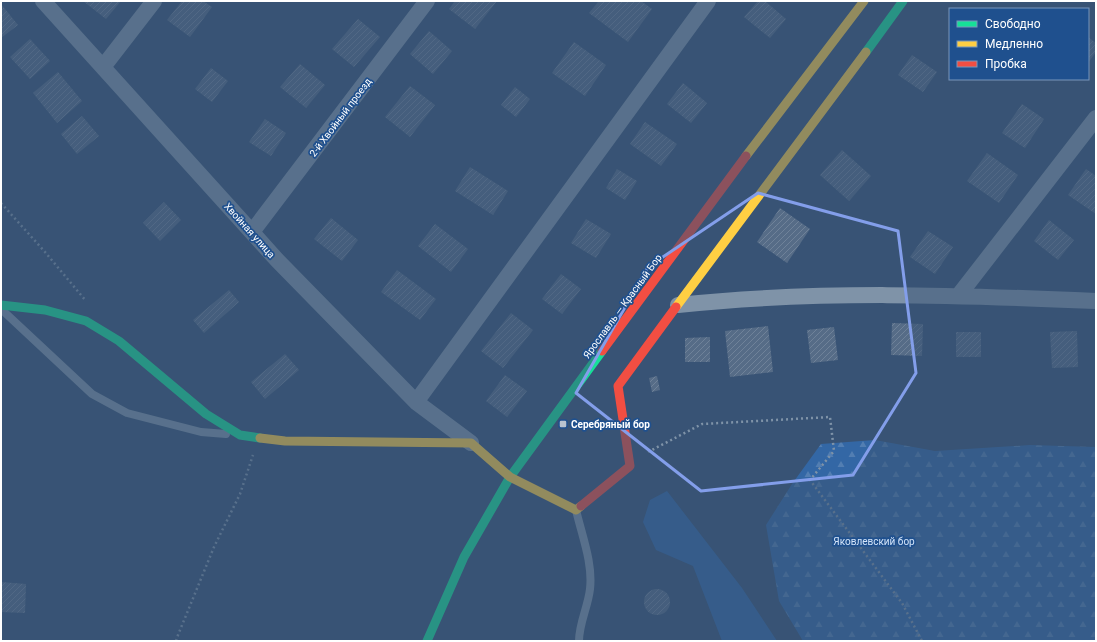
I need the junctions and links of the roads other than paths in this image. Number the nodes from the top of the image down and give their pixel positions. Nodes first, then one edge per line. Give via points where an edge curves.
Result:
1 (43, 1) edge
2 (154, 1) edge
3 (428, 1) edge
4 (708, 1) edge
5 (864, 1) edge
6 (903, 1) edge
7 (103, 67) junction
8 (1096, 118) edge
9 (252, 232) junction
10 (959, 295) junction
11 (1096, 301) edge
12 (1, 305) edge
13 (678, 305) junction
14 (1, 310) edge
15 (416, 402) junction
16 (240, 435) junction
17 (471, 443) junction
18 (510, 477) junction
19 (576, 510) junction
20 (427, 641) edge
21 (579, 641) edge

1 - 7 street, Хвойная улица
2 - 7 street
3 - 9 street, 2-й Хвойный проезд
4 - 15 street
5 - 18 street, Ярославль — Красный Бор via 728,180
6 - 13 street
7 - 9 street, Хвойная улица
8 - 10 street
9 - 15 street, Хвойная улица via 282,266
10 - 11 street
10 - 13 street via 857,294 720,300
12 - 16 street via 45,310 86,321 119,341 206,414
13 - 19 street via 618,386 630,466
14 - 16 lane via 92,394 127,413 201,432
15 - 17 street, Хвойная улица
16 - 17 street via 285,442
17 - 18 street
18 - 19 street
18 - 20 street, Ярославль — Красный Бор via 464,558
19 - 21 lane via 589,563 590,590

